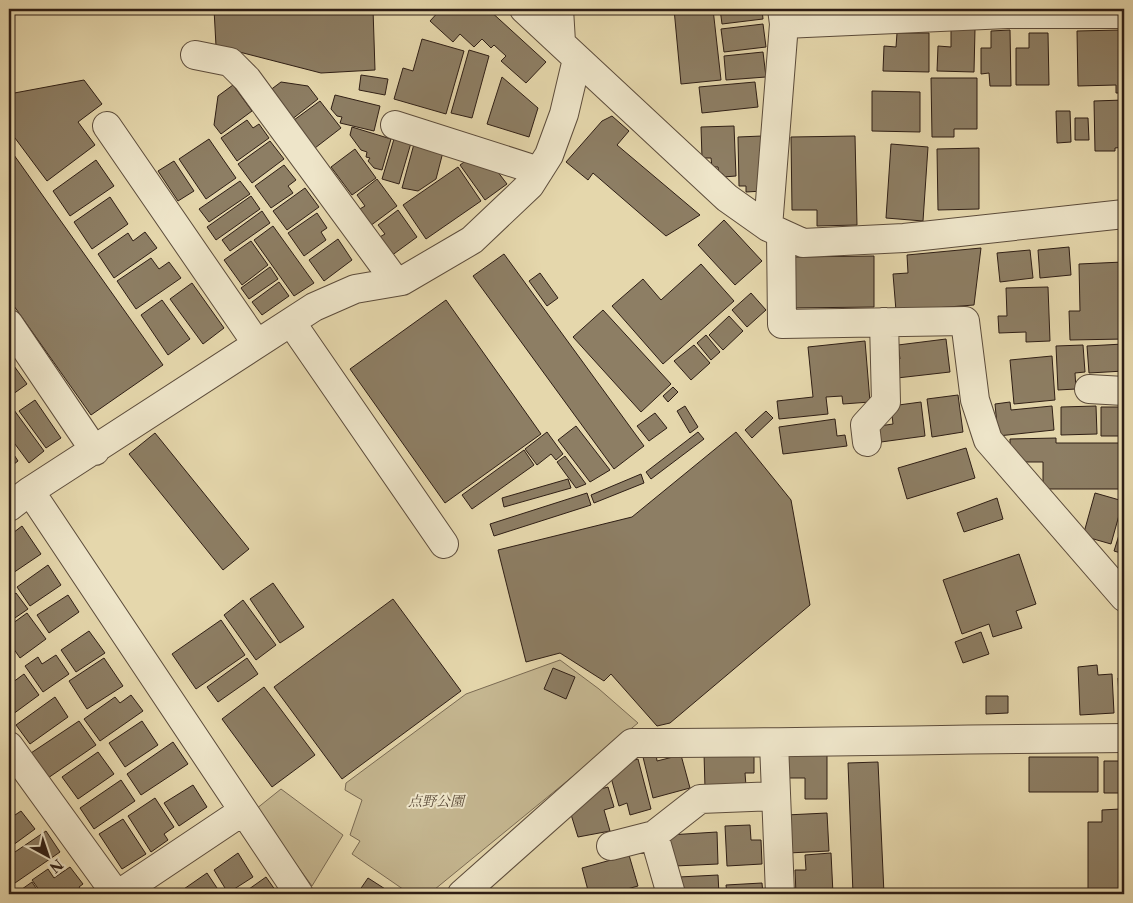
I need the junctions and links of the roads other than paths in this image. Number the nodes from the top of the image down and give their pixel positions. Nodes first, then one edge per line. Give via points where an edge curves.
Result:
1 (524, 9) edge
2 (559, 9) edge
3 (950, 13) edge
4 (1124, 14) edge
5 (783, 16) edge
6 (569, 50) junction
7 (195, 55) dead end
8 (395, 125) dead end
9 (107, 126) dead end
10 (539, 171) junction
11 (1124, 214) edge
12 (774, 230) junction
13 (396, 282) junction
14 (292, 322) junction
15 (884, 322) junction
16 (10, 329) edge
17 (257, 344) junction
18 (1089, 388) dead end
19 (1124, 391) edge
20 (868, 442) dead end
21 (95, 450) junction
22 (20, 499) edge
23 (444, 544) dead end
24 (1124, 597) edge
25 (1124, 738) edge
26 (774, 743) junction
27 (9, 746) edge
28 (776, 796) junction
29 (243, 811) junction
30 (654, 834) junction
31 (611, 846) dead end
32 (117, 894) edge
33 (299, 894) edge
34 (462, 894) edge
35 (670, 894) edge
36 (780, 894) edge

1 - 6 street
2 - 6 street
3 - 4 street
3 - 5 street
5 - 12 street
6 - 10 street via 564,114 549,155
6 - 12 street via 727,198
7 - 13 street via 230,62 247,79
8 - 10 street
9 - 17 street
10 - 13 street via 530,184 472,240
11 - 12 street via 904,238 803,243
12 - 15 street via 782,324
13 - 14 street via 355,289 314,307
14 - 17 street
14 - 23 street
15 - 20 street via 886,402 865,425
15 - 24 street via 965,321 975,400 988,440
16 - 21 street
17 - 21 street
18 - 19 street
21 - 22 street
22 - 29 street
25 - 26 street
26 - 28 street
26 - 34 street via 632,743
27 - 32 street
28 - 30 street via 700,799
28 - 36 street
29 - 32 street
29 - 33 street
30 - 31 street
30 - 35 street

